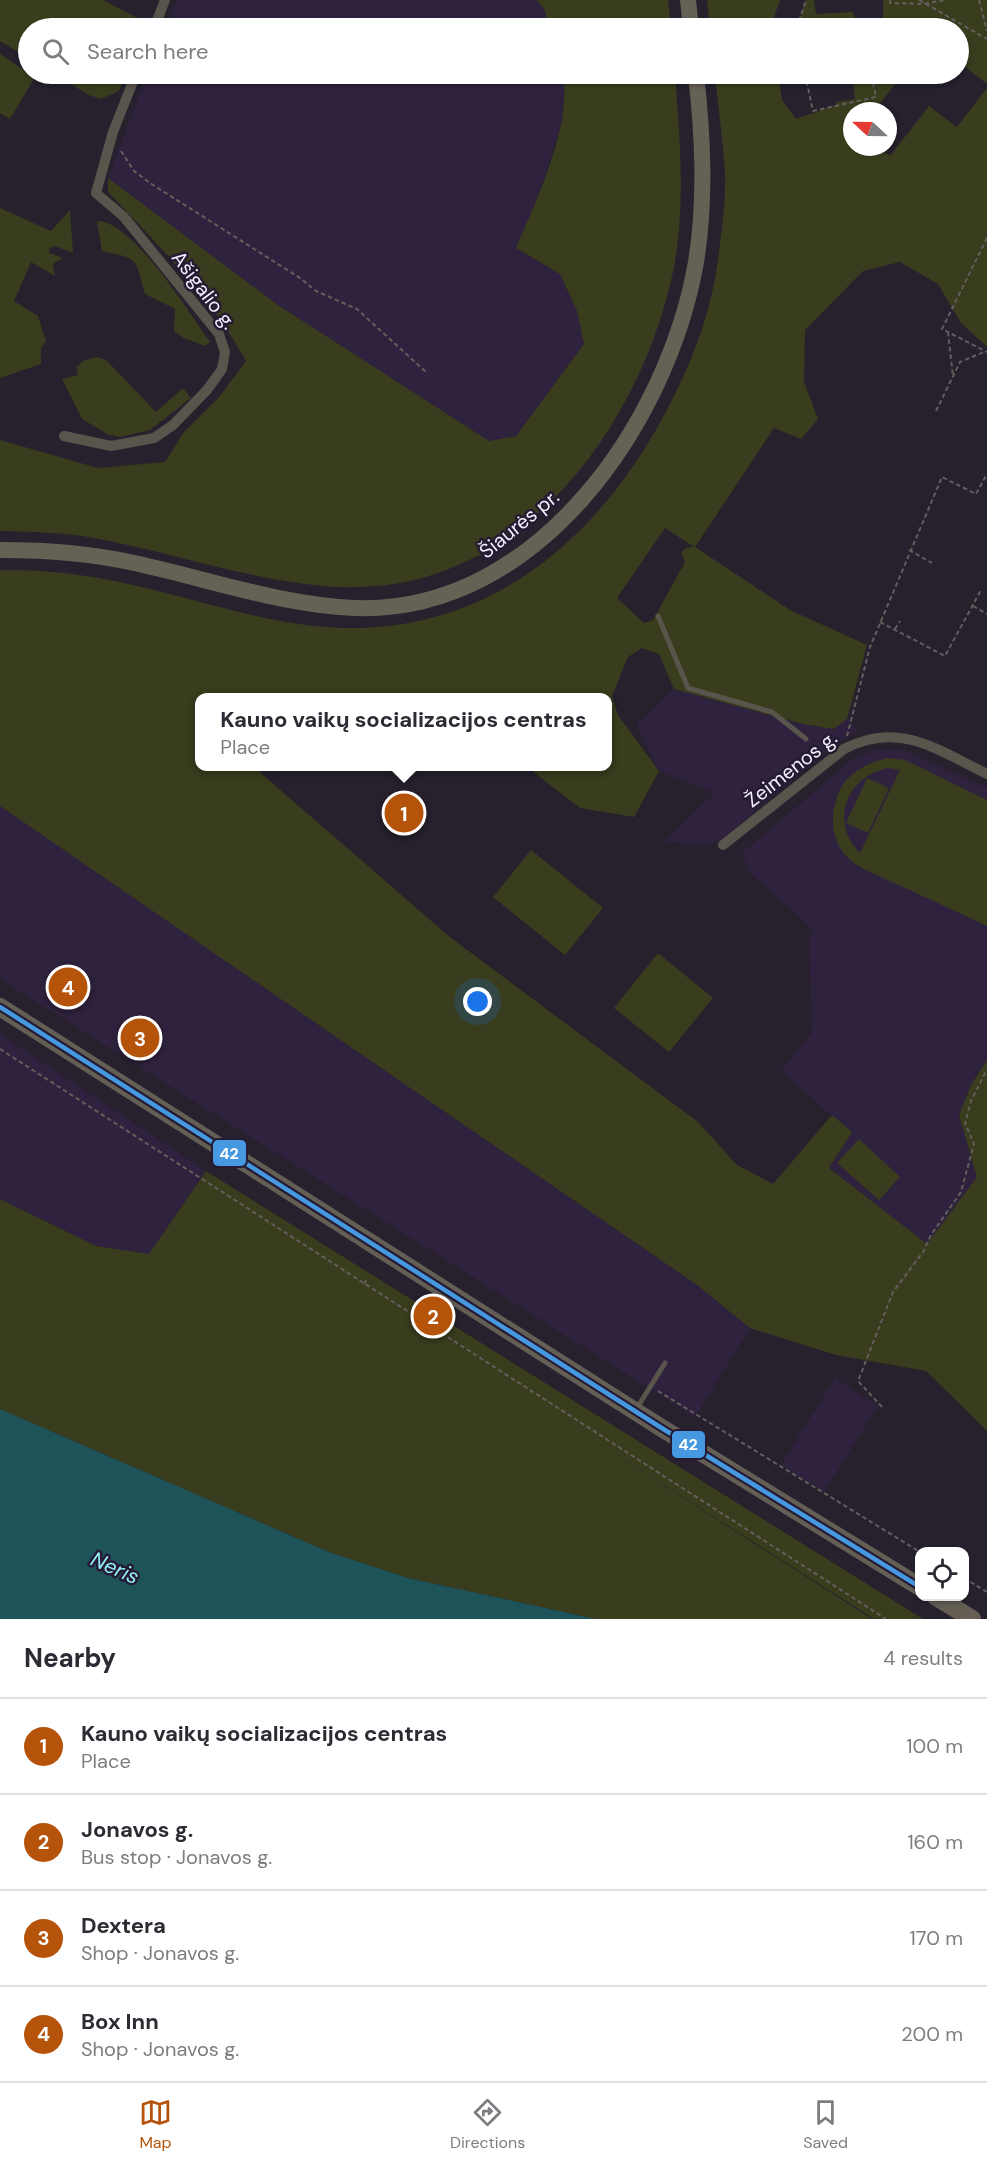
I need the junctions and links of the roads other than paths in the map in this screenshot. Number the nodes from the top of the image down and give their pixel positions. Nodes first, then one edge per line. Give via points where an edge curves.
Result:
1 (165, 0) edge
2 (688, 0) edge
3 (158, 18) edge
4 (690, 18) edge
5 (132, 84) edge
6 (697, 84) edge
7 (64, 436) dead end
8 (0, 550) edge
9 (658, 615) dead end
10 (806, 739) dead end
11 (987, 774) edge
12 (723, 845) dead end
13 (0, 1007) edge
14 (665, 1363) dead end
15 (636, 1411) junction
16 (915, 1584) edge
17 (943, 1601) edge
18 (972, 1619) edge

1 - 3 street
2 - 4 main road
5 - 7 street, Ašigalio g. via 113,132 96,193 124,217 219,334 225,352 222,369 173,425 154,438 111,446
6 - 8 main road, Šiaurės pr. via 704,153 702,209 696,262 675,342 649,398 607,469 577,506 523,553 475,583 441,597 359,608 295,603 133,562 54,550
9 - 10 lane via 688,688 772,712
11 - 12 street, Žeimenos g. via 905,737 861,740 843,748
13 - 15 main road
14 - 15 lane
15 - 16 main road
17 - 18 main road

